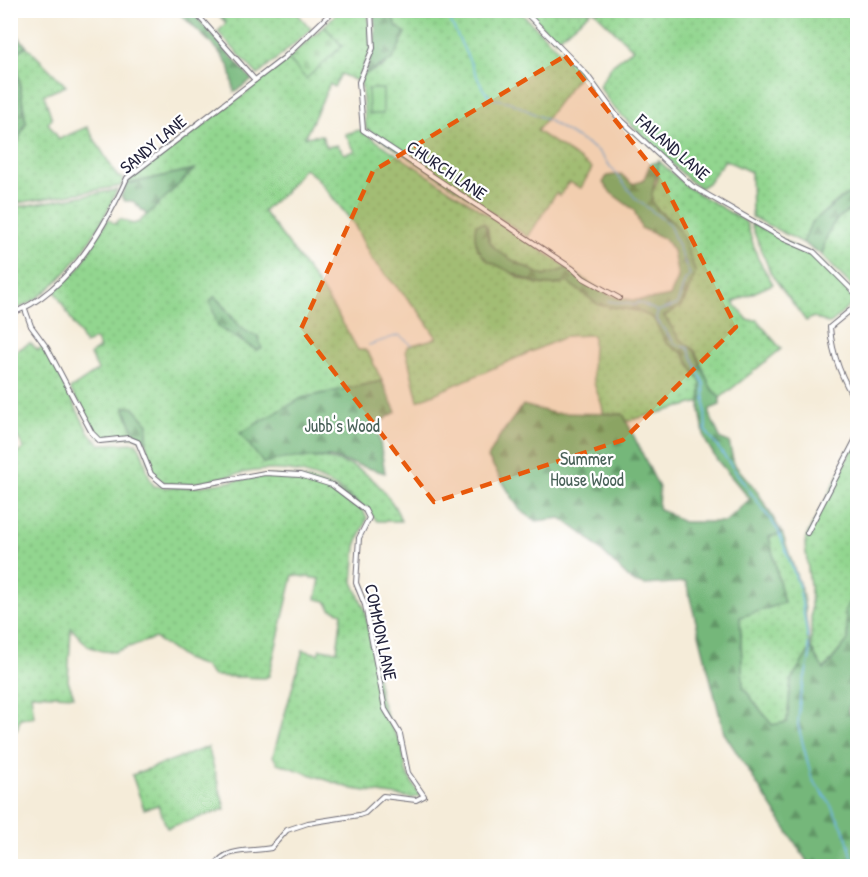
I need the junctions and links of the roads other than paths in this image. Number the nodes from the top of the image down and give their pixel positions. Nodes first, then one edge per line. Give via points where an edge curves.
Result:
1 (193, 10) edge
2 (334, 10) edge
3 (371, 10) edge
4 (523, 10) edge
5 (255, 80) junction
6 (858, 296) edge
7 (619, 298) dead end
8 (858, 304) edge
9 (25, 309) junction
10 (10, 314) edge
11 (858, 406) edge
12 (858, 435) edge
13 (807, 533) dead end
14 (217, 866) edge
15 (199, 867) edge

1 - 5 street
2 - 5 street, SANDY LANE
3 - 7 street, CHURCH LANE via 374,48 359,82 363,130 573,268 583,279
4 - 6 street, FAILAND LANE via 587,75 616,115 692,186 813,252
5 - 9 street, SANDY LANE via 127,178 115,205 74,268
8 - 11 street via 830,327 839,370
9 - 10 street, SANDY LANE
9 - 14 street, COMMON LANE via 92,433 99,441 128,438 138,442 157,481 182,488 249,474 300,475 332,485 368,514 359,538 356,583 365,605 385,709 400,734 408,772 424,796 416,800 383,796 365,813 296,826 282,832 271,848 238,852 221,858
12 - 13 street
14 - 15 street

